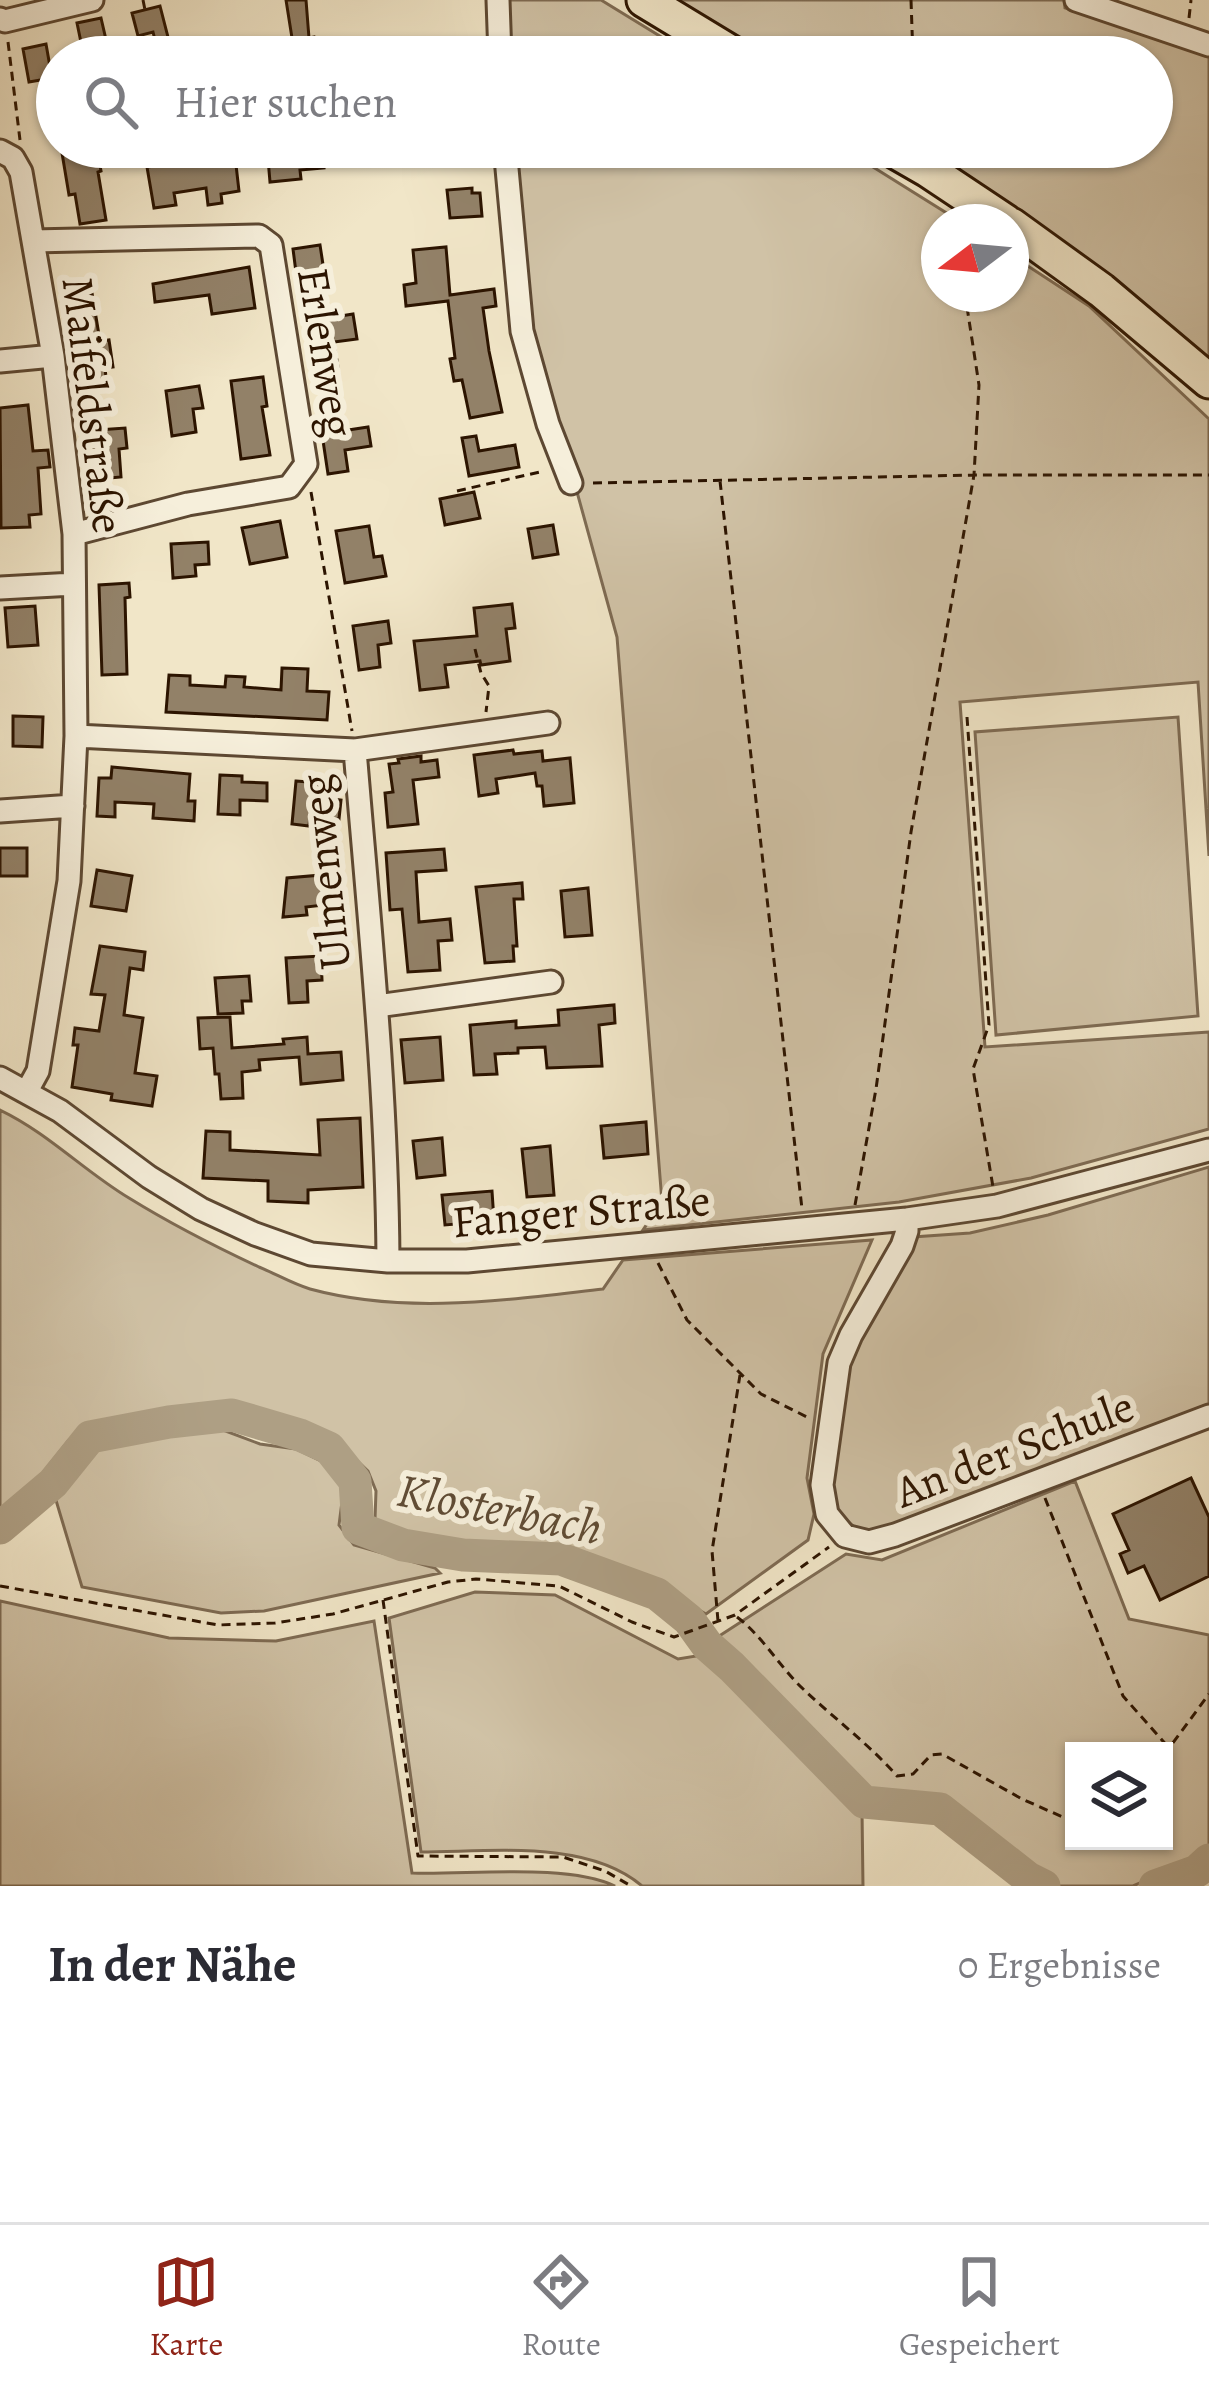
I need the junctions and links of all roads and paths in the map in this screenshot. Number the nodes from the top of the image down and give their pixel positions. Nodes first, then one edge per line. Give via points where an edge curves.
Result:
1 (92, 0) edge
2 (143, 0) edge
3 (498, 0) edge
4 (644, 0) edge
5 (911, 0) edge
6 (1076, 0) edge
7 (146, 10) dead end
8 (2, 20) edge
9 (499, 36) edge
10 (703, 36) edge
11 (912, 36) edge
12 (1209, 46) edge
13 (7, 154) edge
14 (507, 168) edge
15 (925, 168) edge
16 (978, 204) edge
17 (1029, 239) edge
18 (33, 241) junction
19 (968, 312) edge
20 (52, 356) junction
21 (0, 361) edge
22 (1209, 381) edge
23 (306, 464) junction
24 (567, 475) junction
25 (974, 475) junction
26 (1209, 475) edge
27 (720, 481) junction
28 (457, 491) dead end
29 (74, 534) junction
30 (74, 584) junction
31 (0, 588) edge
32 (475, 650) dead end
33 (967, 717) dead end
34 (548, 723) dead end
35 (482, 731) junction
36 (76, 736) junction
37 (355, 750) junction
38 (73, 806) junction
39 (0, 811) edge
40 (551, 982) dead end
41 (377, 1006) junction
42 (0, 1078) edge
43 (27, 1090) junction
44 (1209, 1150) edge
45 (997, 1206) junction
46 (907, 1219) junction
47 (852, 1224) junction
48 (804, 1228) junction
49 (647, 1243) junction
50 (388, 1262) junction
51 (740, 1373) junction
52 (1209, 1416) edge
53 (829, 1428) junction
54 (1040, 1479) junction
55 (844, 1536) junction
56 (0, 1586) edge
57 (383, 1600) junction
58 (735, 1615) junction
59 (718, 1622) junction
60 (1209, 1694) edge
61 (1163, 1742) edge
62 (1173, 1742) edge
63 (1065, 1818) edge
64 (631, 1886) edge

1 - 8 street
2 - 7 path
3 - 9 street
4 - 10 main road
5 - 11 path
6 - 12 street
8 - 13 path via 20,143
13 - 18 street, Maifeldstraße via 21,172
14 - 24 street via 522,331
15 - 16 main road
17 - 22 main road
18 - 20 street, Maifeldstraße
18 - 23 street, Erlenweg via 259,236 271,245
19 - 25 path via 979,385
20 - 21 street
20 - 29 street, Maifeldstraße
23 - 29 street, Erlenweg via 289,487
23 - 37 path
24 - 27 path
24 - 28 path
25 - 26 path
25 - 27 path
25 - 47 path
27 - 48 path
29 - 30 street, Maifeldstraße
30 - 31 street
30 - 36 street, Maifeldstraße
32 - 35 path via 489,686
33 - 45 path via 989,1025 973,1069
34 - 35 street
35 - 37 street
36 - 37 street, Ulmenweg
36 - 38 street, Maifeldstraße
37 - 41 street, Ulmenweg
38 - 39 street
38 - 43 street, Maifeldstraße via 69,880 38,1071
40 - 41 street
41 - 50 street, Ulmenweg
42 - 43 street, Fanger Straße
43 - 50 street, Fanger Straße via 201,1209 311,1254
44 - 45 street, Fanger Straße
45 - 46 street, Fanger Straße
46 - 47 street, Fanger Straße
46 - 53 street via 902,1246 839,1363
47 - 48 street, Fanger Straße
48 - 49 street, Fanger Straße
49 - 50 street, Fanger Straße
49 - 51 path via 687,1320
51 - 53 path via 761,1394
51 - 59 path via 712,1551
52 - 54 street, An der Schule
53 - 55 street via 822,1485 827,1514
54 - 55 street, An der Schule via 895,1535 869,1542
54 - 61 path via 1123,1696
55 - 58 path
56 - 57 path via 218,1625 314,1617
57 - 59 path via 476,1579 559,1586 674,1637
57 - 64 path via 418,1856 562,1857
58 - 59 path
58 - 63 path via 897,1776 942,1754
60 - 62 path

